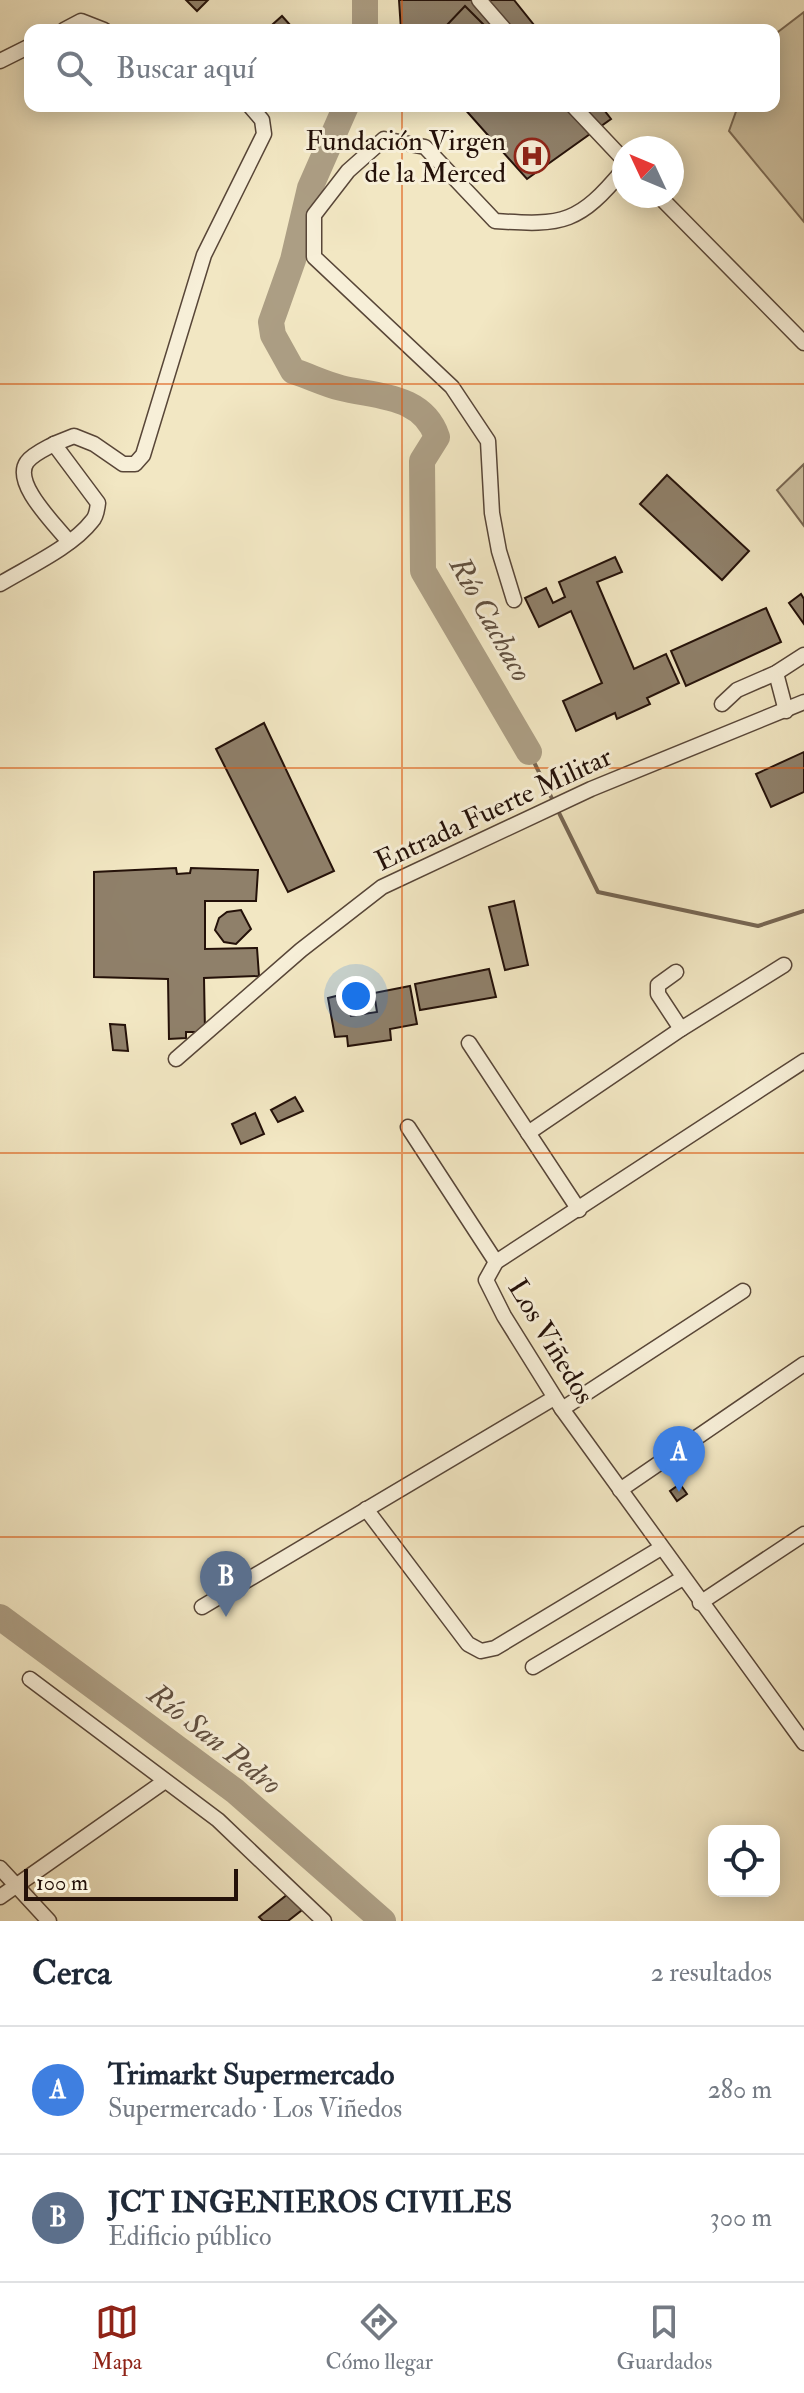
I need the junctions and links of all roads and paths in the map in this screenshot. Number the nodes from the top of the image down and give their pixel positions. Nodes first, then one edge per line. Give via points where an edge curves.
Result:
1 (479, 0) edge
2 (500, 24) edge
3 (24, 49) edge
4 (0, 61) edge
5 (255, 112) edge
6 (579, 112) edge
7 (612, 147) edge
8 (612, 182) edge
9 (671, 208) edge
10 (804, 343) edge
11 (54, 444) junction
12 (69, 542) junction
13 (0, 584) edge
14 (514, 600) dead end
15 (804, 655) edge
16 (776, 673) junction
17 (804, 702) edge
18 (722, 704) dead end
19 (786, 711) junction
20 (804, 712) edge
21 (784, 965) dead end
22 (676, 972) dead end
23 (681, 1029) junction
24 (469, 1043) dead end
25 (176, 1059) dead end
26 (804, 1061) edge
27 (408, 1127) dead end
28 (528, 1133) junction
29 (579, 1210) junction
30 (496, 1262) junction
31 (743, 1291) dead end
32 (804, 1364) edge
33 (558, 1403) junction
34 (620, 1490) junction
35 (366, 1509) junction
36 (804, 1534) edge
37 (661, 1548) junction
38 (683, 1578) junction
39 (700, 1603) junction
40 (202, 1607) dead end
41 (533, 1667) dead end
42 (30, 1679) dead end
43 (804, 1743) edge
44 (165, 1781) junction
45 (0, 1868) edge
46 (16, 1886) junction
47 (0, 1897) edge
48 (49, 1921) edge
49 (324, 1921) edge

1 - 2 street
3 - 4 street
5 - 11 street via 264,134 204,255 143,455 135,464 123,464 74,436
6 - 7 street
8 - 14 street via 585,211 559,221 495,221 425,147 384,139 348,171 314,215 314,257 452,387 488,441 492,513
9 - 10 street
11 - 12 street via 98,503 93,521
11 - 12 street via 29,460 24,484
12 - 13 street
15 - 16 street
16 - 18 street via 737,690
16 - 19 street
17 - 19 street, Entrada Fuerte Militar
19 - 20 street, Entrada Fuerte Militar
19 - 25 street, Entrada Fuerte Militar via 588,790 382,887
21 - 23 street
22 - 23 street via 658,985 658,994
23 - 28 street
24 - 28 street
26 - 29 street, Los Viñedos
27 - 30 street
28 - 29 street
29 - 30 street, Los Viñedos
30 - 33 street, Los Viñedos via 487,1286
31 - 33 street
32 - 34 street
33 - 34 street, Los Viñedos
33 - 35 street
34 - 37 street, Los Viñedos
35 - 37 street via 468,1644 481,1651 495,1648
35 - 40 street
36 - 39 street
37 - 38 street, Los Viñedos
38 - 39 street, Los Viñedos
38 - 41 street
39 - 43 street, Los Viñedos
42 - 44 street
44 - 46 street
44 - 49 street via 218,1820
45 - 46 street
46 - 47 street
46 - 48 street

